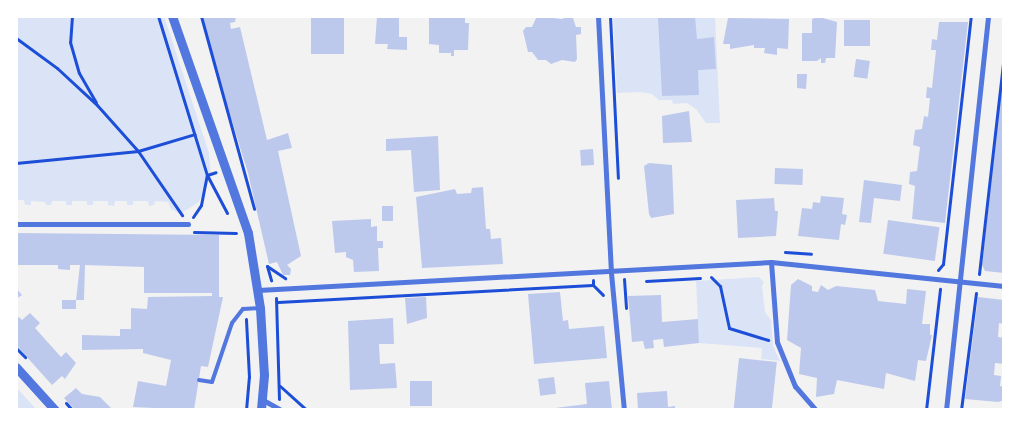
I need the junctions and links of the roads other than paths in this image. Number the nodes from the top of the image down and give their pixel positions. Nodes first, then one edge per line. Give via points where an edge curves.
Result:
1 (172, 16) edge
2 (598, 16) edge
3 (988, 16) edge
4 (16, 224) edge
5 (188, 224) road end
6 (771, 262) junction
7 (611, 273) junction
8 (960, 281) junction
9 (1004, 286) edge
10 (258, 290) junction
11 (260, 308) junction
12 (16, 367) edge
13 (199, 380) dead end
14 (263, 400) junction
15 (55, 410) edge
16 (261, 410) edge
17 (281, 410) edge
18 (624, 410) edge
19 (816, 410) edge
20 (946, 410) edge

1 - 10 street via 248,233
2 - 7 street
3 - 8 street
4 - 5 street
6 - 7 street
6 - 8 street
6 - 19 street via 777,342 795,386
7 - 10 street
7 - 18 street
8 - 9 street
8 - 20 street
10 - 11 street
11 - 13 lane via 246,308 232,322 212,382
11 - 14 street
12 - 15 street
14 - 16 street
14 - 17 street

